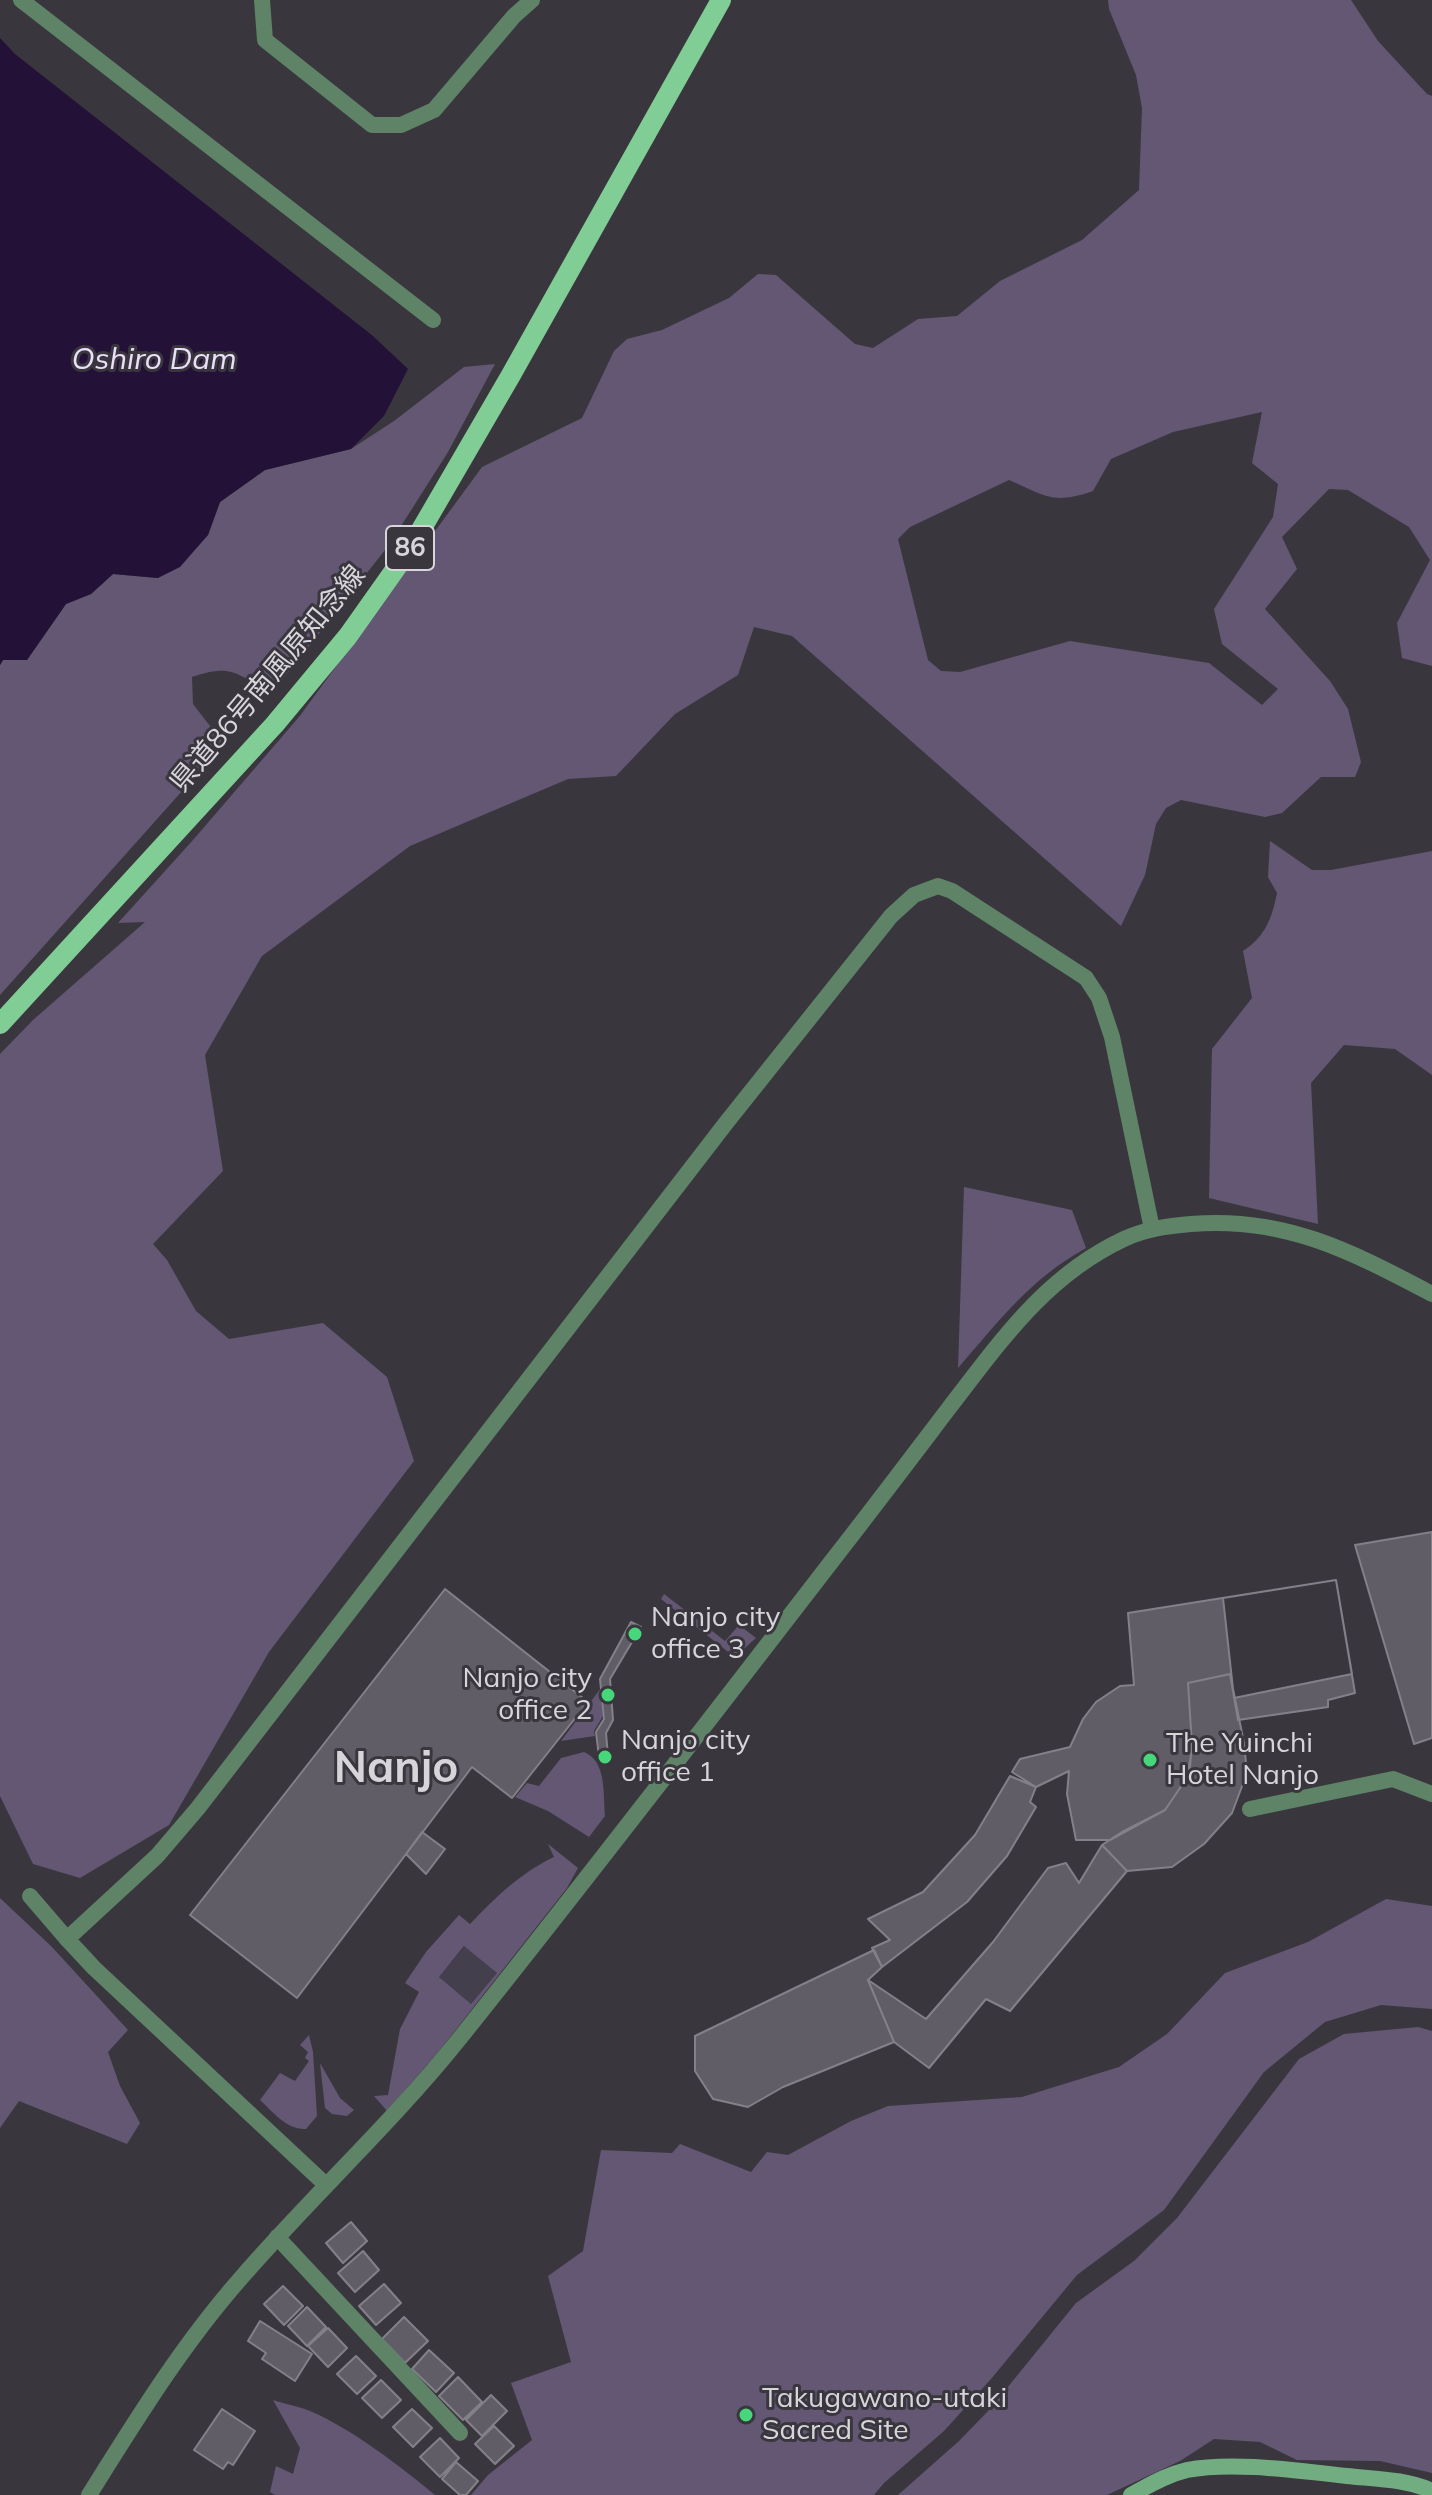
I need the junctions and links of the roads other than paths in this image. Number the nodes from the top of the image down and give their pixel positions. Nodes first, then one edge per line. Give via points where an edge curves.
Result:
1 (21, 0) edge
2 (262, 0) edge
3 (532, 0) edge
4 (721, 0) edge
5 (433, 320) dead end
6 (0, 1024) edge
7 (1152, 1229) junction
8 (1432, 1294) edge
9 (1432, 1794) edge
10 (1250, 1809) dead end
11 (30, 1896) dead end
12 (67, 1939) junction
13 (326, 2185) junction
14 (277, 2237) junction
15 (460, 2433) dead end
16 (1432, 2491) edge
17 (89, 2495) edge
18 (1131, 2495) edge

1 - 5 street
2 - 3 street via 265,40 372,125 401,125 434,110
4 - 6 main road, 県道86号南風原知念線 / 86 via 411,547 348,636 275,724
7 - 8 street via 1216,1222 1283,1229 1346,1250
7 - 12 street via 1112,1037 1086,978 952,891 938,886 914,895 891,916 726,1123 198,1808 157,1856
7 - 13 street via 1069,1271 1019,1320 471,2024
9 - 10 street via 1393,1779
11 - 12 street
12 - 13 street
13 - 14 street
14 - 15 street
14 - 17 street via 183,2349
16 - 18 main road via 1403,2482 1325,2474 1204,2468 1167,2475

